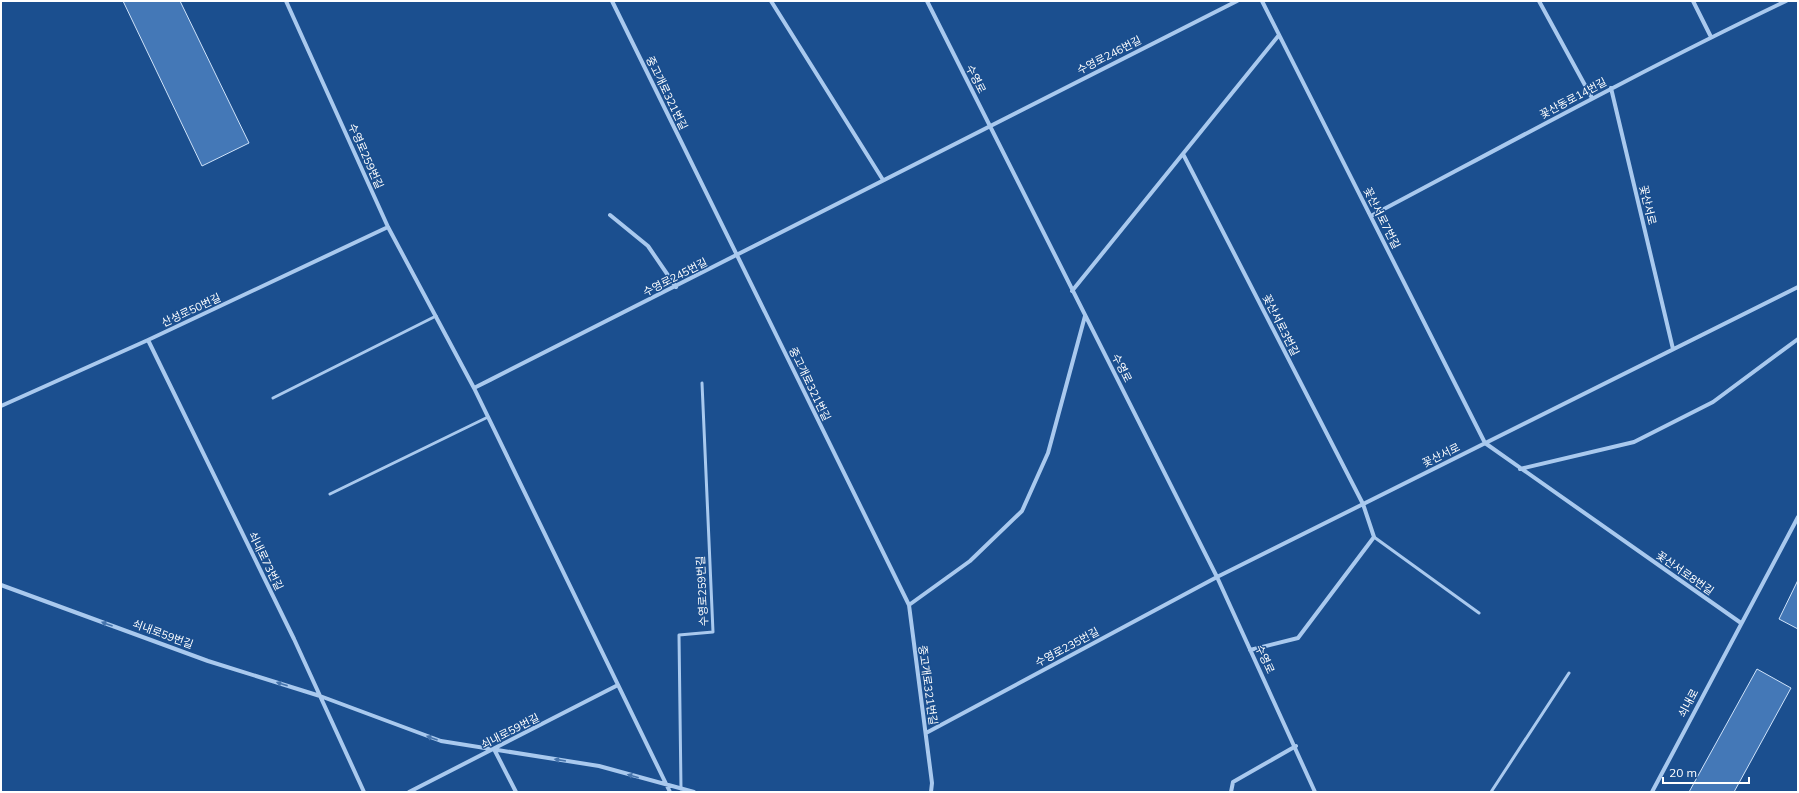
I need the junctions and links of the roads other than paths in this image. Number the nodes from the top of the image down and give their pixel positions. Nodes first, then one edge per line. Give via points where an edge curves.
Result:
1 (286, 1) edge
2 (612, 1) edge
3 (771, 1) edge
4 (927, 1) edge
5 (1237, 1) edge
6 (1262, 1) edge
7 (1539, 1) edge
8 (1693, 1) edge
9 (1786, 1) edge
10 (1279, 35) junction
11 (1712, 37) junction
12 (1611, 88) junction
13 (1592, 98) junction
14 (989, 125) junction
15 (1183, 154) junction
16 (883, 180) junction
17 (610, 215) dead end
18 (1372, 216) junction
19 (388, 227) junction
20 (738, 256) junction
21 (676, 287) junction
22 (1798, 287) edge
23 (1072, 291) junction
24 (436, 316) junction
25 (1085, 316) junction
26 (1798, 339) edge
27 (148, 340) junction
28 (1673, 349) junction
29 (702, 384) dead end
30 (474, 388) junction
31 (273, 398) dead end
32 (1, 406) edge
33 (488, 418) junction
34 (1485, 444) junction
35 (1520, 469) junction
36 (330, 494) dead end
37 (1363, 504) junction
38 (1798, 517) edge
39 (1374, 537) junction
40 (1217, 577) junction
41 (1, 585) edge
42 (909, 605) junction
43 (1479, 613) dead end
44 (1741, 623) junction
45 (1250, 650) junction
46 (1569, 673) dead end
47 (618, 685) junction
48 (320, 696) junction
49 (926, 733) junction
50 (1296, 746) junction
51 (494, 749) junction
52 (667, 786) junction
53 (681, 789) junction
54 (364, 792) edge
55 (409, 792) edge
56 (516, 792) edge
57 (670, 792) edge
58 (694, 792) edge
59 (931, 792) edge
60 (1231, 792) edge
61 (1316, 792) edge
62 (1491, 792) edge
63 (1652, 792) edge

1 - 19 street, 수영로259번길
2 - 20 street, 중고개로321번길
3 - 16 street
4 - 14 street, 수영로
5 - 14 street, 수영로246번길
6 - 10 street, 꽃산서로7번길
7 - 13 street
8 - 11 street
9 - 11 street, 꽃산동로14번길
10 - 15 street
10 - 18 street, 꽃산서로7번길
11 - 12 street, 꽃산동로14번길
12 - 13 street, 꽃산동로14번길
12 - 28 street, 꽃산서로
13 - 18 street, 꽃산동로14번길
14 - 16 street, 수영로245번길
14 - 23 street, 수영로
15 - 23 street
15 - 37 street, 꽃산서로3번길
16 - 20 street, 수영로245번길
17 - 21 street via 648,246
18 - 34 street, 꽃산서로7번길
19 - 24 street, 수영로259번길
19 - 27 street, 산성로50번길
20 - 21 street, 수영로245번길
20 - 42 street, 중고개로321번길
21 - 30 street, 수영로245번길
22 - 28 street, 꽃산서로
23 - 25 street, 수영로
24 - 30 street, 수영로259번길
24 - 31 lane
25 - 40 street, 수영로
25 - 42 street via 1048,453 1022,511 970,561
26 - 35 street via 1713,402 1634,442
27 - 32 street, 산성로50번길
27 - 48 street, 쇠내로73번길
28 - 34 street, 꽃산서로
29 - 53 lane, 수영로259번길 via 713,632 679,635
30 - 33 street, 수영로259번길
33 - 36 lane
33 - 47 street, 수영로259번길
34 - 35 street, 꽃산서로8번길
34 - 37 street, 꽃산서로
35 - 44 street, 꽃산서로8번길
37 - 39 street, 꽃산서로3번길
37 - 40 street, 꽃산서로
38 - 44 street
39 - 43 lane
39 - 45 street via 1298,638
40 - 45 street, 수영로
40 - 49 street, 수영로235번길
48 -> 41 street, 쇠내로59번길 via 208,661
42 - 49 street, 중고개로321번길
44 - 63 street, 쇠내로
45 - 50 street, 수영로
46 - 62 lane
47 - 51 street, 쇠내로59번길
47 - 52 street, 수영로259번길
51 -> 48 street, 쇠내로59번길 via 441,741
48 - 54 street, 쇠내로73번길
49 - 59 street, 중고개로321번길
50 - 60 street via 1233,782
50 - 61 street, 수영로
52 -> 51 street, 쇠내로59번길 via 599,766
51 - 55 street, 쇠내로59번길
51 - 56 street
52 - 53 street
52 - 57 street, 수영로259번길
53 - 58 street

